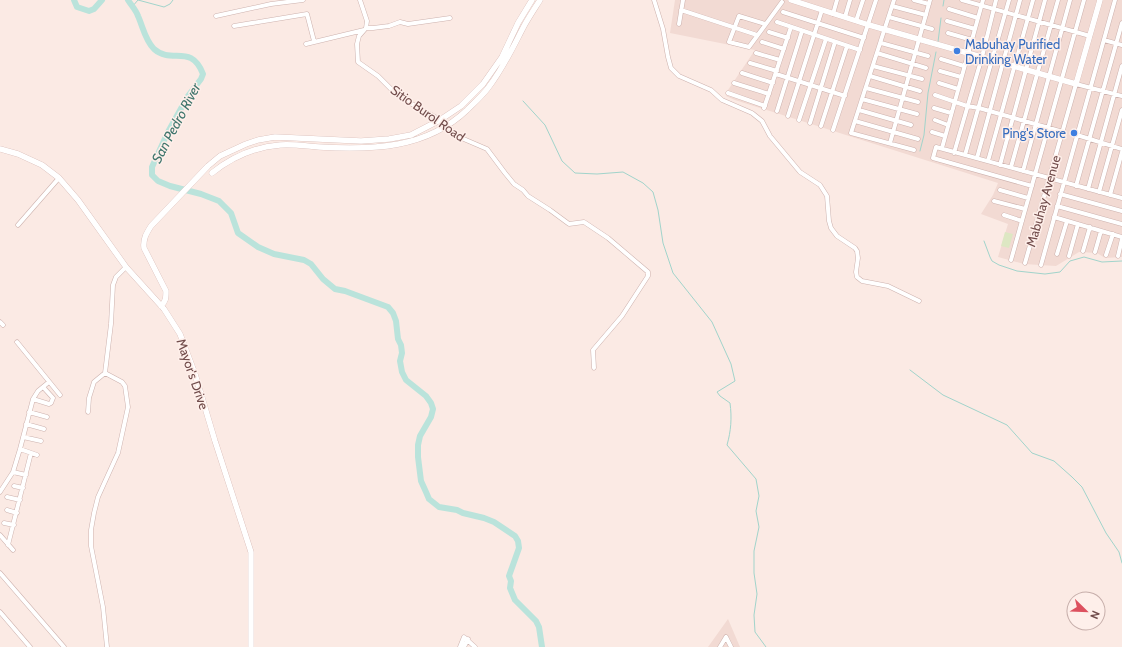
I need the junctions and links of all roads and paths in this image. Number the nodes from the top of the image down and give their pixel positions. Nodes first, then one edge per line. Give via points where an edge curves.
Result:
1 (303, 0) edge
2 (360, 0) edge
3 (532, 0) edge
4 (540, 0) edge
5 (654, 0) edge
6 (683, 0) edge
7 (790, 0) edge
8 (836, 0) edge
9 (850, 0) edge
10 (862, 0) edge
11 (876, 0) edge
12 (894, 0) edge
13 (914, 0) edge
14 (962, 0) edge
15 (983, 0) edge
16 (996, 0) edge
17 (1009, 0) edge
18 (1020, 0) edge
19 (1033, 0) edge
20 (1045, 0) edge
21 (1058, 0) edge
22 (1070, 0) edge
23 (1084, 0) edge
24 (1100, 0) edge
25 (1115, 0) edge
26 (781, 1) edge
27 (969, 1) edge
28 (929, 2) edge
29 (981, 5) junction
30 (892, 6) junction
31 (949, 9) dead end
32 (993, 9) junction
33 (681, 10) junction
34 (822, 10) junction
35 (783, 12) dead end
36 (1006, 12) junction
37 (833, 14) junction
38 (926, 15) junction
39 (1016, 15) junction
40 (216, 16) dead end
41 (845, 17) junction
42 (889, 17) junction
43 (450, 18) dead end
44 (978, 18) junction
45 (1028, 18) junction
46 (856, 21) junction
47 (947, 21) dead end
48 (777, 22) dead end
49 (1039, 22) junction
50 (818, 23) junction
51 (1122, 23) edge
52 (679, 24) dead end
53 (765, 24) junction
54 (868, 25) junction
55 (1051, 25) junction
56 (234, 26) dead end
57 (922, 26) junction
58 (791, 27) junction
59 (734, 28) junction
60 (1062, 28) junction
61 (365, 29) junction
62 (932, 29) dead end
63 (975, 29) junction
64 (885, 30) junction
65 (802, 31) junction
66 (769, 32) dead end
67 (1075, 32) junction
68 (948, 33) dead end
69 (814, 35) junction
70 (757, 36) junction
71 (1090, 36) junction
72 (788, 38) junction
73 (864, 38) junction
74 (826, 39) junction
75 (919, 40) junction
76 (972, 40) junction
77 (1104, 40) junction
78 (314, 41) junction
79 (762, 42) dead end
80 (836, 42) junction
81 (881, 43) junction
82 (1116, 43) junction
83 (306, 44) dead end
84 (1122, 45) edge
85 (847, 46) junction
86 (784, 49) junction
87 (860, 50) junction
88 (756, 53) dead end
89 (916, 53) junction
90 (968, 53) junction
91 (877, 54) junction
92 (928, 56) dead end
93 (982, 57) junction
94 (941, 59) dead end
95 (780, 60) junction
96 (992, 60) junction
97 (750, 63) dead end
98 (1003, 63) junction
99 (912, 65) junction
100 (873, 66) junction
101 (964, 66) junction
102 (1015, 66) junction
103 (1122, 66) edge
104 (926, 68) dead end
105 (1026, 70) junction
106 (940, 71) dead end
107 (776, 72) junction
108 (742, 73) dead end
109 (1038, 73) junction
110 (909, 75) junction
111 (870, 76) junction
112 (1049, 76) junction
113 (961, 77) junction
114 (788, 78) junction
115 (922, 80) dead end
116 (1061, 80) junction
117 (799, 81) junction
118 (734, 82) dead end
119 (773, 83) junction
120 (939, 83) dead end
121 (1076, 84) junction
122 (810, 85) junction
123 (906, 86) junction
124 (822, 88) junction
125 (866, 88) junction
126 (1090, 88) junction
127 (958, 89) junction
128 (920, 91) dead end
129 (1103, 91) junction
130 (833, 92) junction
131 (728, 93) dead end
132 (769, 94) junction
133 (1114, 94) junction
134 (935, 95) dead end
135 (845, 96) junction
136 (1122, 96) edge
137 (903, 98) junction
138 (862, 99) junction
139 (955, 101) junction
140 (918, 102) dead end
141 (967, 106) junction
142 (934, 108) dead end
143 (979, 108) junction
144 (900, 109) junction
145 (859, 110) junction
146 (1122, 110) edge
147 (777, 111) dead end
148 (990, 111) junction
149 (951, 113) junction
150 (917, 114) dead end
151 (1001, 114) junction
152 (788, 116) dead end
153 (1013, 118) junction
154 (440, 120) junction
155 (799, 120) dead end
156 (935, 120) dead end
157 (855, 121) junction
158 (896, 121) junction
159 (1024, 121) junction
160 (810, 123) dead end
161 (1036, 124) junction
162 (911, 125) dead end
163 (948, 125) junction
164 (446, 126) junction
165 (821, 126) dead end
166 (1048, 128) junction
167 (833, 130) dead end
168 (893, 132) junction
169 (932, 132) dead end
170 (1063, 132) junction
171 (1077, 135) junction
172 (945, 136) junction
173 (918, 139) dead end
174 (1089, 139) junction
175 (1100, 142) junction
176 (890, 143) junction
177 (1111, 146) junction
178 (0, 148) edge
179 (942, 148) junction
180 (1122, 149) edge
181 (914, 150) dead end
182 (1122, 152) edge
183 (954, 153) junction
184 (965, 155) junction
185 (976, 158) junction
186 (988, 161) junction
187 (1000, 164) junction
188 (1010, 168) junction
189 (1023, 171) junction
190 (212, 173) dead end
191 (1035, 174) junction
192 (59, 178) junction
193 (1050, 178) junction
194 (1064, 182) junction
195 (1032, 186) junction
196 (1076, 186) junction
197 (1088, 189) junction
198 (1000, 190) dead end
199 (1099, 192) junction
200 (1060, 194) junction
201 (1110, 195) junction
202 (1028, 198) junction
203 (1122, 198) edge
204 (994, 201) dead end
205 (1057, 206) junction
206 (1025, 209) junction
207 (1122, 211) edge
208 (1004, 215) dead end
209 (1054, 217) junction
210 (1022, 221) junction
211 (1067, 221) junction
212 (1078, 224) junction
213 (1122, 224) edge
214 (18, 225) dead end
215 (1090, 227) junction
216 (1101, 230) junction
217 (1113, 234) junction
218 (1122, 238) edge
219 (1082, 251) dead end
220 (1095, 252) dead end
221 (1056, 254) dead end
222 (1106, 255) dead end
223 (1069, 256) dead end
224 (1118, 256) dead end
225 (1011, 260) dead end
226 (1025, 263) dead end
227 (1041, 264) dead end
228 (126, 267) junction
229 (919, 301) dead end
230 (161, 306) junction
231 (17, 342) dead end
232 (594, 368) dead end
233 (105, 373) junction
234 (49, 382) junction
235 (43, 387) junction
236 (60, 395) dead end
237 (33, 399) junction
238 (29, 412) junction
239 (88, 412) dead end
240 (47, 417) dead end
241 (26, 424) junction
242 (44, 429) dead end
243 (23, 437) junction
244 (41, 441) dead end
245 (20, 449) junction
246 (31, 453) junction
247 (37, 455) dead end
248 (13, 472) junction
249 (26, 475) junction
250 (14, 486) dead end
251 (23, 488) junction
252 (0, 492) edge
253 (7, 497) dead end
254 (20, 500) junction
255 (7, 510) dead end
256 (17, 513) junction
257 (4, 523) dead end
258 (14, 525) junction
259 (0, 535) edge
260 (8, 545) junction
261 (13, 550) dead end
262 (0, 573) edge
263 (0, 612) edge
264 (468, 639) junction
265 (30, 647) edge
266 (64, 647) edge
267 (107, 647) edge
268 (251, 647) edge
269 (460, 647) edge
270 (464, 647) edge
271 (475, 647) edge
272 (720, 647) edge
273 (731, 647) edge

1 - 40 street
2 - 61 street, Sitio Burol Road via 367,20
3 - 154 street via 502,57 483,84 460,106
4 - 164 street via 488,89
5 - 229 street via 671,68 679,76 711,90 722,100 752,113 762,121 770,136 800,172 820,186 827,196 831,228 837,236 857,251 857,277 862,281 888,286
6 - 33 street
7 - 26 street
7 - 34 street
8 - 37 street
9 - 41 street
10 - 46 street
11 - 54 street
12 - 30 street
13 - 28 street
14 - 27 street
15 - 29 street
16 - 32 street
17 - 36 street
18 - 39 street
19 - 45 street
20 - 49 street
21 - 55 street
22 - 60 street
23 - 67 street
24 - 71 street, Mabuhay Avenue
25 - 77 street
26 - 53 street
27 - 29 street
28 - 38 street
29 - 32 street
29 - 44 street
30 - 38 street
30 - 42 street
31 - 44 street
32 - 36 street
32 - 93 street
33 - 52 street
33 - 59 street
34 - 37 street
34 - 50 street
35 - 50 street
36 - 39 street
36 - 96 street
37 - 41 street
38 - 57 street
39 - 45 street
39 - 98 street
41 - 46 street
42 - 57 street
42 - 64 street
43 - 61 street via 408,24 400,22
44 - 63 street
45 - 49 street
45 - 102 street
46 - 54 street
47 - 63 street
48 - 58 street
49 - 55 street
49 - 105 street
50 - 69 street
50 - 73 street
51 - 82 street
53 - 59 street via 739,16
53 - 70 street
54 - 64 street
54 - 73 street
55 - 60 street
55 - 109 street
56 - 78 street via 306,14
57 - 62 street
57 - 75 street
58 - 65 street
58 - 72 street
59 - 70 street
59 - 70 street via 729,42 749,47
60 - 67 street
60 - 112 street
61 - 78 street
61 - 154 street, Sitio Burol Road via 357,44 358,62 378,76 398,96
63 - 76 street
64 - 75 street
64 - 81 street
65 - 69 street
65 - 114 street
66 - 72 street
67 - 71 street
67 - 116 street
68 - 76 street
69 - 74 street
69 - 117 street
71 - 121 street, Mabuhay Avenue
72 - 86 street
73 - 87 street
74 - 80 street
74 - 122 street
75 - 89 street
75 - 90 street
76 - 90 street
77 - 82 street
77 - 126 street
78 - 83 street
79 - 86 street
80 - 85 street
80 - 124 street
81 - 89 street
81 - 91 street
82 - 84 street
82 - 129 street
85 - 87 street
85 - 130 street
86 - 95 street
87 - 135 street
88 - 95 street
89 - 92 street
89 - 99 street
90 - 93 street
90 - 101 street
91 - 99 street
91 - 100 street
93 - 96 street
93 - 141 street
94 - 101 street
95 - 107 street
96 - 98 street
96 - 143 street
97 - 107 street
98 - 102 street
98 - 148 street
99 - 104 street
99 - 110 street
100 - 110 street
100 - 111 street
101 - 113 street
102 - 105 street
102 - 151 street
103 - 133 street
105 - 109 street
105 - 153 street
106 - 113 street
107 - 114 street
107 - 119 street
108 - 119 street
109 - 112 street
109 - 159 street
110 - 115 street
110 - 123 street
111 - 123 street
111 - 125 street
112 - 116 street
112 - 161 street
113 - 127 street
114 - 117 street
114 - 147 street
116 - 121 street
116 - 166 street
117 - 122 street
117 - 152 street
118 - 132 street
119 - 132 street
120 - 127 street
121 - 126 street
121 - 170 street, Mabuhay Avenue
122 - 124 street
122 - 155 street
123 - 128 street
123 - 137 street
124 - 130 street
124 - 160 street
125 - 137 street
125 - 138 street
126 - 129 street
126 - 171 street
127 - 139 street
129 - 133 street
129 - 174 street
130 - 135 street
130 - 165 street
131 - 132 street via 765,107
133 - 136 street
133 - 175 street
134 - 139 street
135 - 167 street
137 - 140 street
137 - 144 street
138 - 144 street
138 - 145 street
139 - 141 street
139 - 149 street
141 - 143 street
141 - 183 street
142 - 149 street
143 - 148 street
143 - 184 street
144 - 150 street
144 - 158 street
145 - 157 street
145 - 158 street
146 - 177 street
148 - 151 street
148 - 185 street
149 - 163 street
151 - 153 street
151 - 186 street
153 - 159 street
153 - 187 street
154 - 164 street, Sitio Burol Road
154 - 230 street via 411,135 389,139 361,141 275,137 246,144 220,156 151,226 144,240 144,248 166,291 166,298
156 - 163 street
157 - 168 street
157 - 176 street via 852,133
158 - 162 street
158 - 168 street
159 - 161 street
159 - 188 street
161 - 166 street
161 - 189 street
163 - 172 street
164 - 190 street via 413,142 389,146 362,149 279,145 245,152
164 - 232 street, Sitio Burol Road via 459,137 487,148 502,169 528,196 569,224 584,222 608,238 648,272 648,276 622,316 596,346 593,356
166 - 170 street
166 - 191 street
168 - 173 street
168 - 176 street
169 - 172 street
170 - 193 street, Mabuhay Avenue
171 - 174 street
171 - 194 street
172 - 179 street
174 - 175 street
174 - 196 street
175 - 177 street
175 - 197 street
176 - 181 street
177 - 180 street
177 - 199 street
178 - 192 street, Mayor's Drive via 42,165
179 - 183 street
179 - 195 street via 936,147 933,158
182 - 201 street
183 - 184 street
184 - 185 street
185 - 186 street
186 - 187 street
187 - 188 street
188 - 189 street
189 - 191 street
191 - 193 street
191 - 195 street
192 - 214 street
192 - 228 street, Mayor's Drive
193 - 194 street
193 - 226 street, Mabuhay Avenue
194 - 196 street
194 - 200 street
195 - 202 street
196 - 197 street
197 - 199 street
198 - 202 street
199 - 201 street
200 - 205 street
200 - 207 street
201 - 203 street
202 - 206 street
204 - 206 street
205 - 209 street
205 - 213 street
206 - 210 street
208 - 210 street
209 - 211 street
209 - 227 street
210 - 225 street
211 - 212 street
211 - 221 street
212 - 215 street
212 - 223 street
215 - 216 street
215 - 219 street
216 - 217 street
216 - 220 street
217 - 218 street
217 - 222 street
218 - 224 street
228 - 230 street, Mayor's Drive
228 - 233 street via 116,277 114,285
230 - 268 street, Mayor's Drive via 185,344 250,547
231 - 234 street
233 - 239 street via 94,382
233 - 267 street via 125,386 128,407 118,453 98,496 91,530 91,546 103,607
234 - 235 street
234 - 236 street
235 - 237 street
235 - 237 street via 53,398 51,403
237 - 238 street
238 - 240 street
238 - 241 street
241 - 242 street
241 - 243 street
243 - 244 street
243 - 245 street
245 - 246 street
245 - 248 street
246 - 247 street
246 - 249 street
248 - 249 street
248 - 252 street
249 - 251 street
250 - 251 street
251 - 254 street
253 - 254 street
254 - 256 street
255 - 256 street
256 - 258 street
257 - 258 street
258 - 260 street
259 - 260 street
260 - 261 street
262 - 266 street
263 - 265 street
264 - 269 street via 464,637
264 - 270 street
264 - 271 street
272 - 273 street via 726,637

